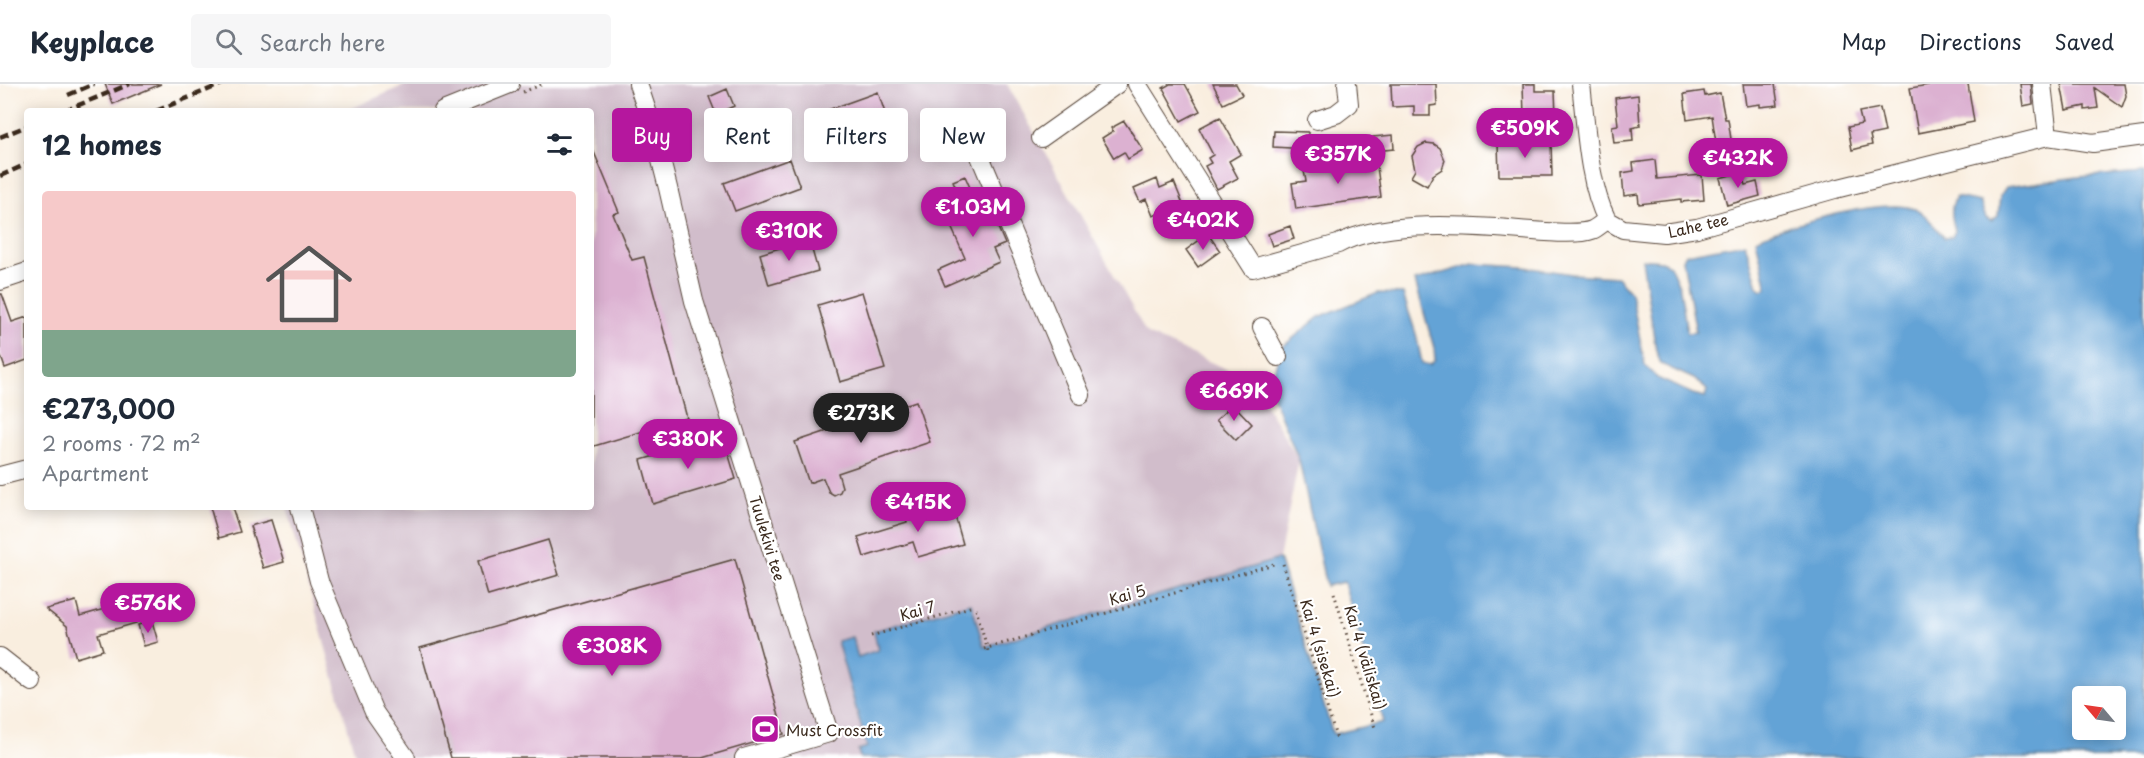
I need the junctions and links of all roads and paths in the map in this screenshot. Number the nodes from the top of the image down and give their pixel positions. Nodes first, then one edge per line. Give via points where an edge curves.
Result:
1 (510, 84) edge
2 (638, 84) edge
3 (1117, 84) edge
4 (1137, 84) edge
5 (1347, 84) edge
6 (1581, 84) edge
7 (2042, 84) edge
8 (450, 108) edge
9 (1317, 120) dead end
10 (2048, 136) junction
11 (2144, 136) edge
12 (1041, 138) dead end
13 (982, 162) edge
14 (1607, 220) junction
15 (24, 273) edge
16 (0, 281) edge
17 (1262, 327) dead end
18 (1278, 357) dead end
19 (1081, 395) dead end
20 (24, 470) edge
21 (0, 477) edge
22 (301, 510) edge
23 (1277, 563) dead end
24 (1283, 564) dead end
25 (1335, 593) dead end
26 (969, 607) dead end
27 (976, 609) dead end
28 (871, 636) dead end
29 (0, 657) edge
30 (32, 682) dead end
31 (1375, 728) dead end
32 (1337, 740) dead end
33 (406, 758) edge
34 (744, 758) edge

1 - 8 street
2 - 34 street, Tuulekivi tee via 653,129 694,301 829,733
3 - 12 street
4 - 14 street via 1253,268 1389,228 1470,226 1564,233 1591,231
5 - 9 street via 1349,104 1336,114
6 - 14 street via 1589,156
7 - 10 street
10 - 11 street, Lahe tee via 2093,143
10 - 14 street, Lahe tee via 1697,228 1664,233 1623,229
13 - 19 street
15 - 16 street
17 - 18 street
20 - 21 street
22 - 33 street via 319,581 374,712
23 - 27 path, Kai 5 via 986,650
24 - 32 path, Kai 4 (sisekai)
25 - 31 path, Kai 4 (väliskai)
26 - 28 path, Kai 7
29 - 30 street

